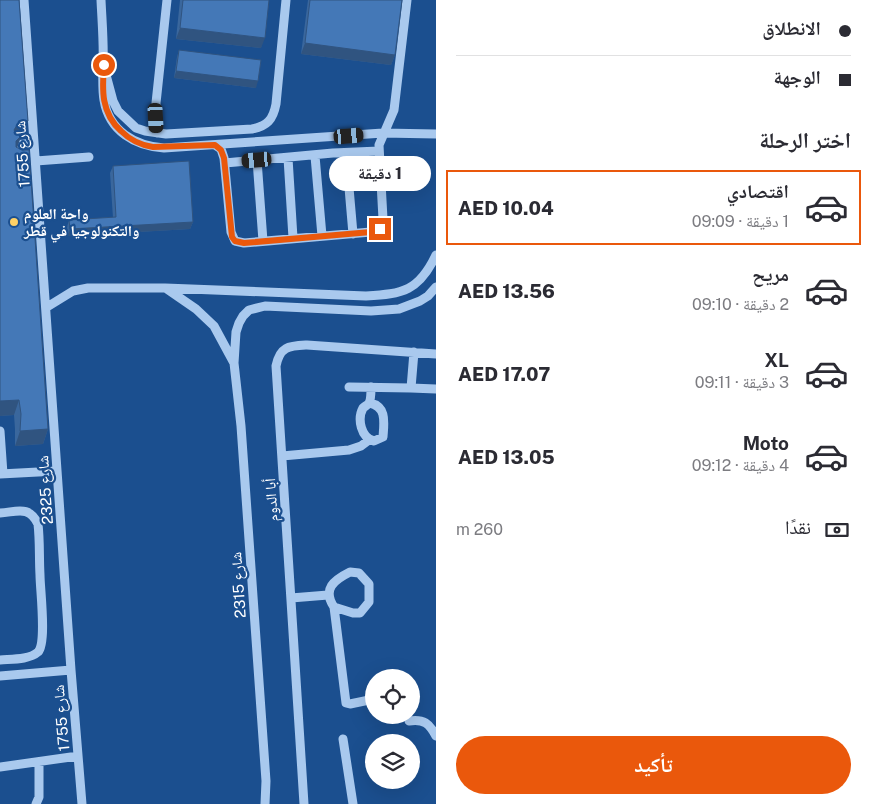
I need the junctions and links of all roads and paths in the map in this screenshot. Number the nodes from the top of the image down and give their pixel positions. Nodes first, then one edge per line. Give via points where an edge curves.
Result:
1 (24, 0) edge
2 (101, 0) edge
3 (167, 0) edge
4 (286, 0) edge
5 (407, 0) edge
6 (104, 65) junction
7 (157, 133) junction
8 (383, 133) junction
9 (436, 134) edge
10 (34, 144) junction
11 (15, 145) edge
12 (215, 145) junction
13 (379, 151) junction
14 (346, 154) junction
15 (315, 156) junction
16 (26, 158) edge
17 (89, 158) dead end
18 (288, 158) junction
19 (36, 159) junction
20 (257, 160) junction
21 (225, 163) junction
22 (353, 234) junction
23 (322, 236) junction
24 (293, 238) junction
25 (263, 242) junction
26 (436, 255) edge
27 (436, 287) edge
28 (165, 288) junction
29 (47, 307) junction
30 (414, 352) junction
31 (436, 354) edge
32 (234, 363) junction
33 (349, 388) dead end
34 (371, 388) junction
35 (411, 388) junction
36 (436, 389) edge
37 (370, 403) junction
38 (0, 431) edge
39 (369, 440) junction
40 (282, 456) junction
41 (57, 471) junction
42 (2, 474) edge
43 (0, 513) edge
44 (328, 596) junction
45 (291, 598) junction
46 (334, 607) junction
47 (0, 660) edge
48 (71, 670) junction
49 (0, 676) edge
50 (365, 701) edge
51 (420, 720) edge
52 (436, 736) edge
53 (343, 740) dead end
54 (78, 756) junction
55 (39, 762) junction
56 (0, 767) edge
57 (36, 804) edge
58 (82, 804) edge
59 (265, 804) edge
60 (304, 804) edge
61 (353, 804) edge

1 - 10 street, شارع 1755
2 - 6 street
3 - 7 street via 156,103
4 - 7 street via 276,104 268,123 252,129
5 - 8 street via 394,110
6 - 7 street via 118,111 136,128
6 - 12 street via 102,88 106,111 126,136 153,147
8 - 9 street
8 - 12 street
8 - 13 street
10 - 11 street
10 - 19 street, شارع 1755
12 - 21 street via 223,153
13 - 14 street
13 - 22 street via 382,224 376,232
14 - 15 street
14 - 22 street
15 - 18 street
15 - 23 street
16 - 19 street
17 - 19 street
18 - 20 street
18 - 24 street
19 - 29 street, شارع 1755
20 - 21 street
20 - 25 street
21 - 25 street via 232,237 239,243
22 - 23 street
23 - 24 street
24 - 25 street
26 - 28 street via 417,283 397,293 366,296
27 - 32 street, شارع 2315 via 420,301 399,309 371,311 264,306 250,310 238,324
28 - 29 street via 78,289
28 - 32 street, شارع 2315 via 209,320
29 - 41 street, شارع 2325
30 - 31 street, أبا الدوم
30 - 35 street
30 - 40 street, أبا الدوم via 307,345 291,346 282,351 276,366
32 - 59 street, شارع 2315 via 266,781
33 - 34 street
34 - 35 street
34 - 37 street
35 - 36 street
37 - 39 street via 362,411 361,422 362,432
37 - 39 street via 380,407 384,424 383,437
38 - 42 street
39 - 40 street via 350,450
40 - 45 street, أبا الدوم
41 - 42 street
41 - 48 street, شارع 2325
43 - 47 street via 30,512 38,524 42,620 38,652
44 - 45 street
44 - 46 street
44 - 46 street via 339,577 350,572 359,573 369,584 369,602 360,613
45 - 60 street, أبا الدوم
46 - 50 street via 346,703
48 - 49 street, شارع 1755
48 - 54 street, شارع 1755
51 - 52 street via 429,724
53 - 61 street
54 - 55 street
54 - 58 street, شارع 1755
55 - 56 street
55 - 57 street

